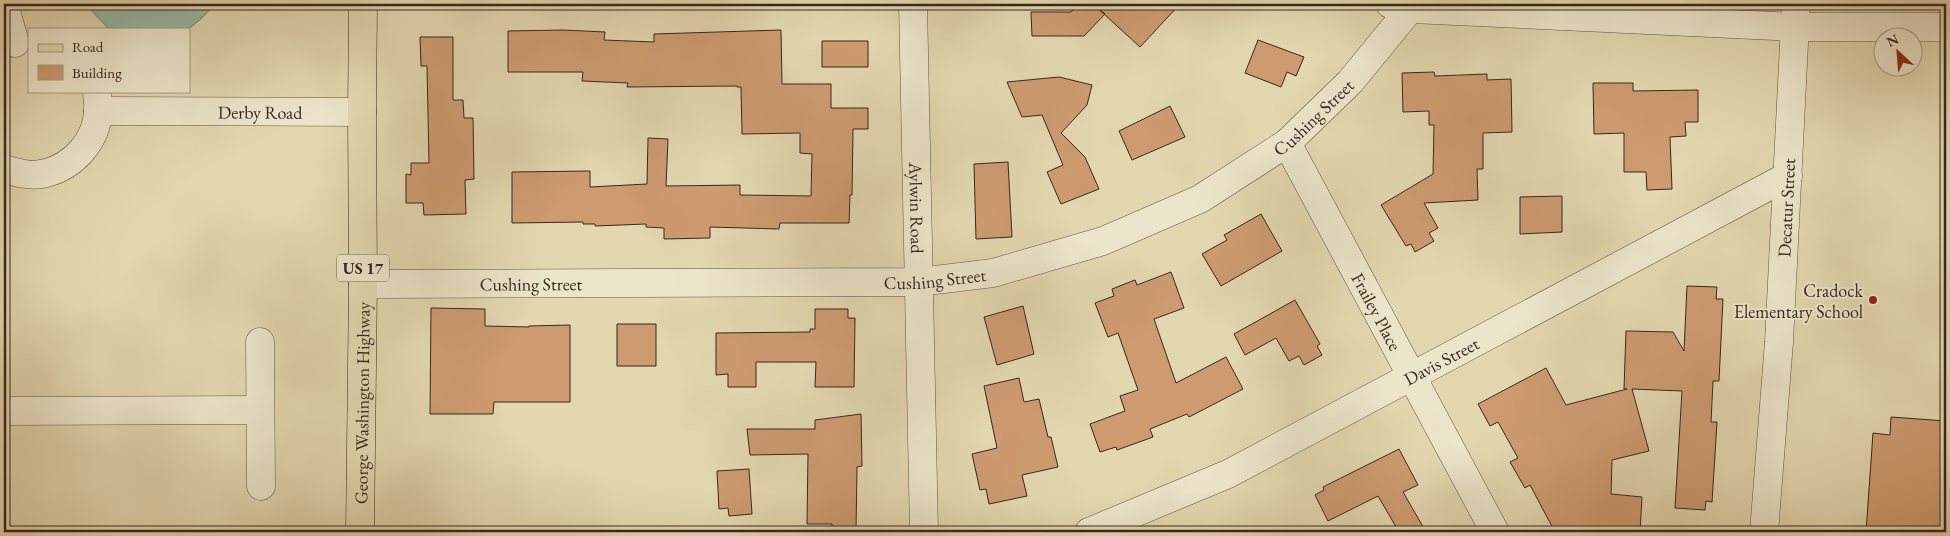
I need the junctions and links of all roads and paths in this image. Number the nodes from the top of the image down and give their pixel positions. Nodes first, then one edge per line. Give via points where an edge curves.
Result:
1 (4, 4) edge
2 (363, 4) edge
3 (913, 4) edge
4 (1405, 5) edge
5 (1795, 15) edge
6 (1946, 27) edge
7 (16, 44) edge
8 (98, 101) edge
9 (362, 112) junction
10 (1287, 143) junction
11 (4, 169) edge
12 (1788, 176) junction
13 (919, 282) junction
14 (363, 284) junction
15 (260, 342) dead end
16 (1411, 376) junction
17 (259, 410) junction
18 (4, 411) edge
19 (261, 486) dead end
20 (360, 532) edge
21 (924, 532) edge
22 (1089, 532) edge
23 (1495, 532) edge
24 (1764, 532) edge

1 - 7 street
2 - 9 main road, George Washington Highway / US 17
3 - 13 street, Aylwin Road
4 - 5 street
4 - 10 street, Cushing Street via 1350,82
5 - 6 street
5 - 12 street, Decatur Street
8 - 9 street, Derby Road
8 - 11 street, Derby Road via 94,132 83,151 66,165 46,173 24,174
9 - 14 main road, George Washington Highway / US 17
10 - 13 street, Cushing Street via 1200,199 1102,241 993,273
10 - 16 street, Frailey Place
12 - 16 street, Davis Street
12 - 24 street, Decatur Street
13 - 14 street, Cushing Street
13 - 21 street, Aylwin Road
14 - 20 main road, George Washington Highway / US 17
15 - 17 street
16 - 22 street, Davis Street via 1228,474
16 - 23 street, Frailey Place
17 - 18 street
17 - 19 street

